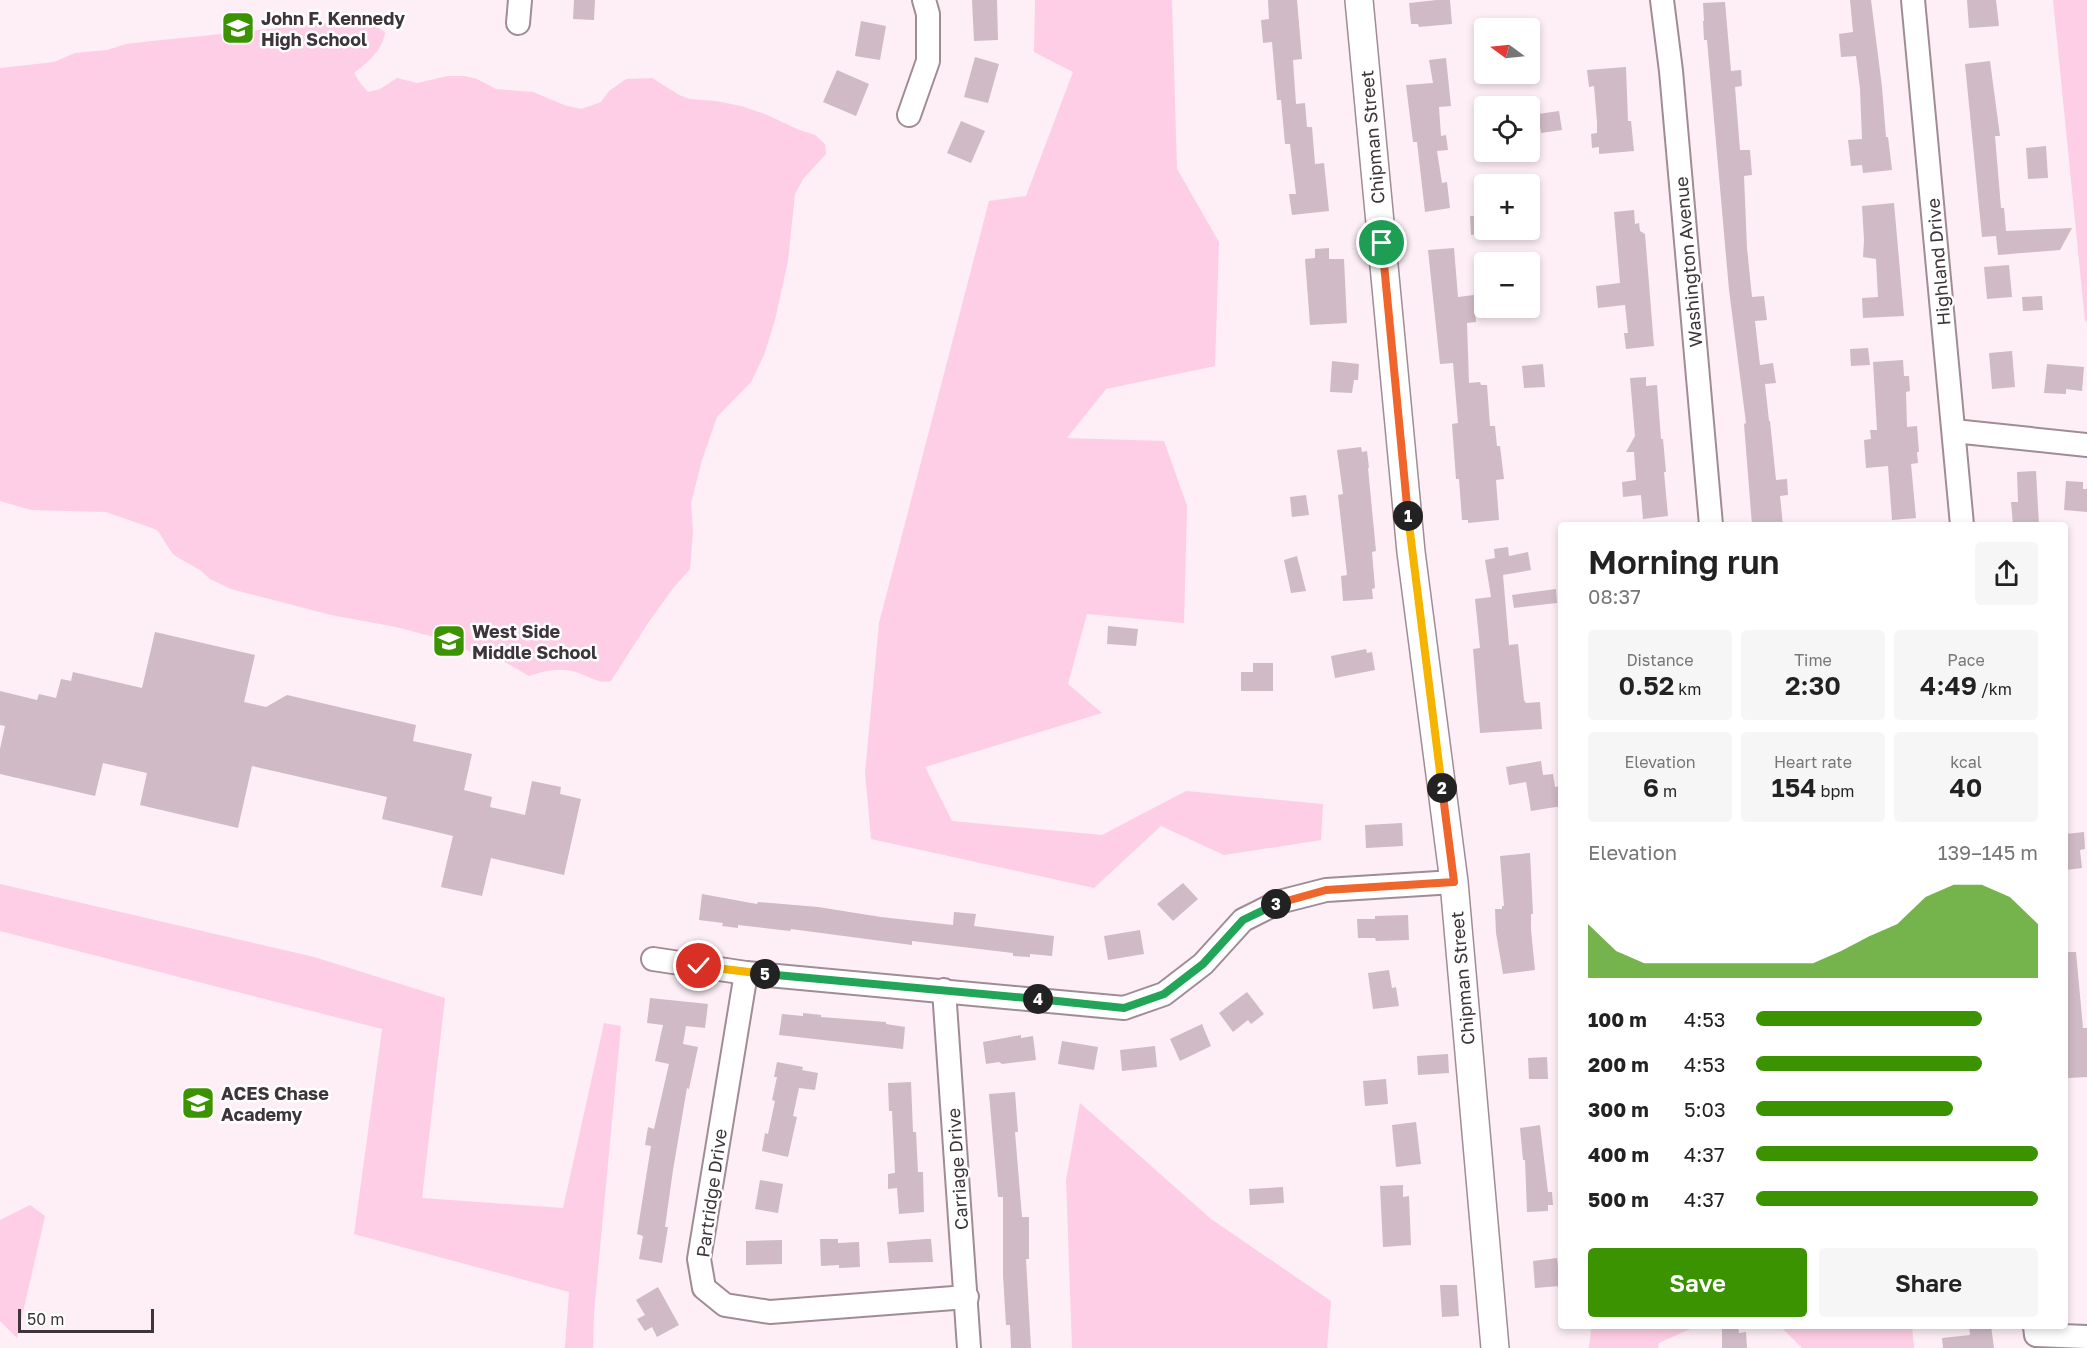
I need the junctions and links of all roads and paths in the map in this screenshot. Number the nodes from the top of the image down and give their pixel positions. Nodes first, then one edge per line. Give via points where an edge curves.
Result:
1 (520, 0) edge
2 (924, 0) edge
3 (1359, 0) edge
4 (1662, 0) edge
5 (1913, 0) edge
6 (518, 23) dead end
7 (909, 115) dead end
8 (1954, 431) junction
9 (2087, 445) edge
10 (1711, 522) edge
11 (1962, 522) edge
12 (1454, 882) junction
13 (653, 959) dead end
14 (746, 973) junction
15 (944, 990) junction
16 (967, 1297) junction
17 (2035, 1330) edge
18 (2087, 1337) edge
19 (969, 1348) edge
20 (1495, 1348) edge

1 - 6 street
2 - 7 street via 928,14 928,61
3 - 12 street, Chipman Street via 1412,552
4 - 10 street, Washington Avenue
5 - 8 street, Highland Drive
8 - 9 street
8 - 11 street, Highland Drive
12 - 15 street via 1326,890 1279,902 1243,920 1203,964 1164,994 1124,1008
12 - 20 street, Chipman Street
13 - 14 street
14 - 15 street
14 - 16 street, Partridge Drive via 699,1259 704,1288 725,1305 770,1312
15 - 16 street, Carriage Drive
16 - 19 street, Carriage Drive
17 - 18 street

